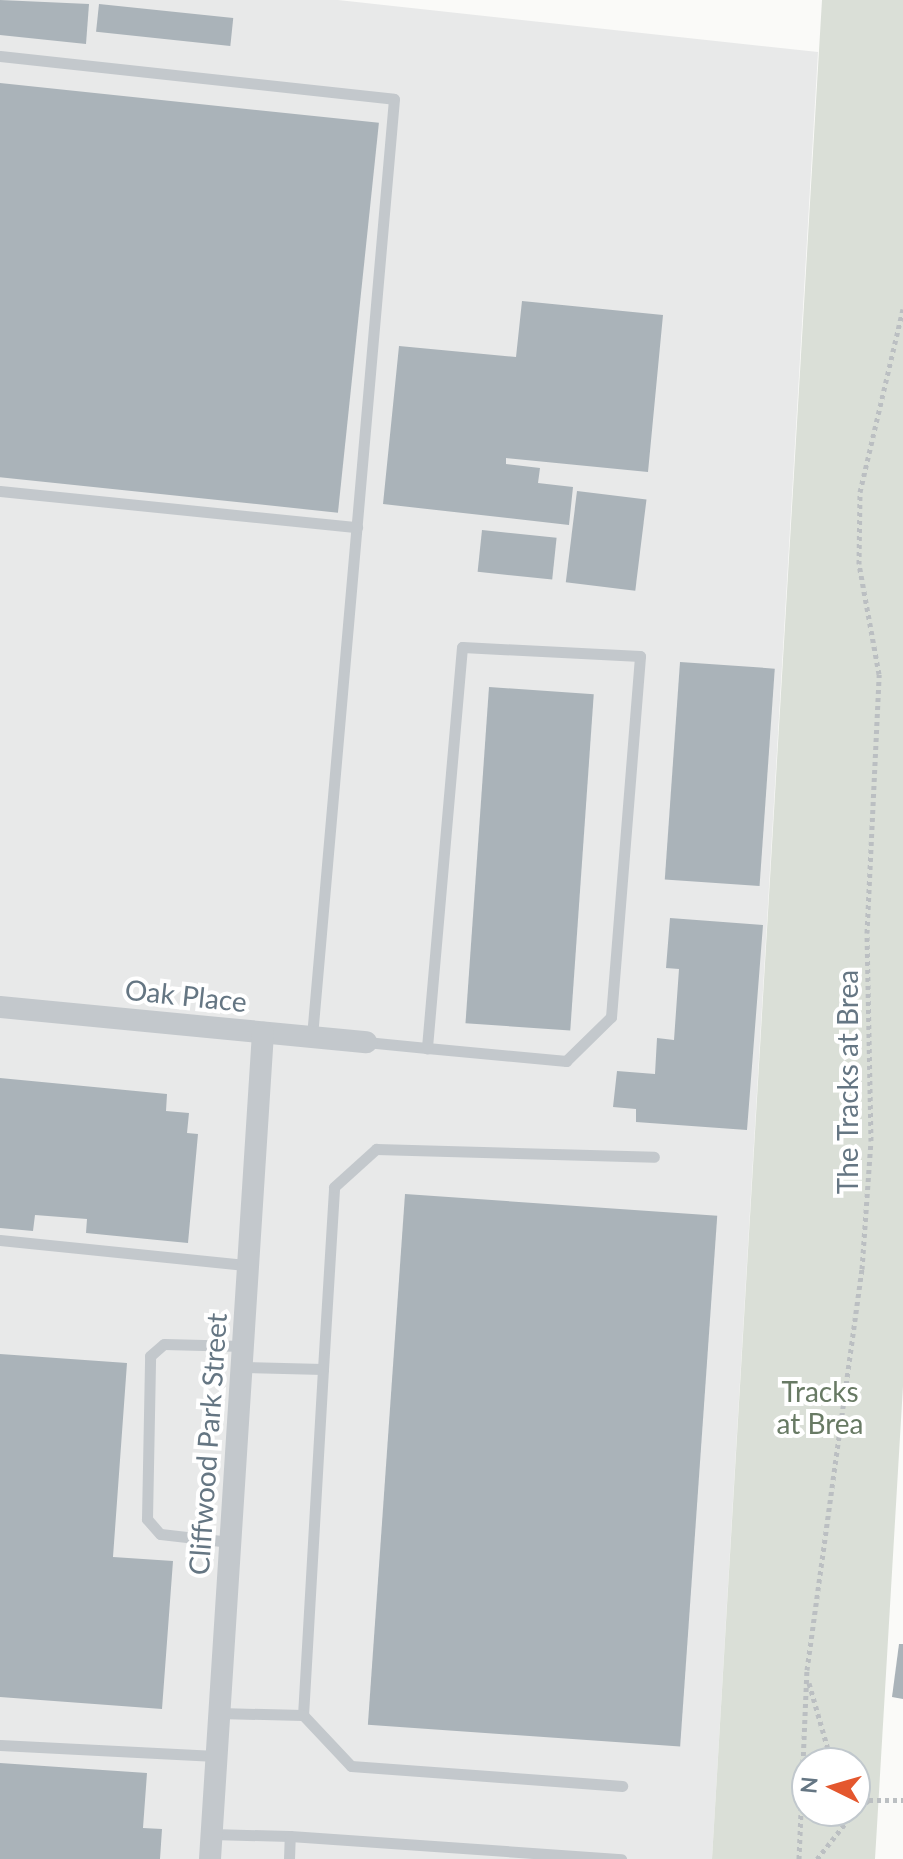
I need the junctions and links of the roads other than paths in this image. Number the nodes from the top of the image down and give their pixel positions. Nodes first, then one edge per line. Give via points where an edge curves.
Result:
1 (0, 56) edge
2 (0, 491) edge
3 (357, 527) junction
4 (0, 1007) edge
5 (263, 1033) junction
6 (312, 1037) junction
7 (366, 1042) joint
8 (427, 1048) junction
9 (654, 1157) dead end
10 (0, 1240) edge
11 (248, 1265) junction
12 (242, 1356) junction
13 (323, 1369) junction
14 (230, 1542) junction
15 (219, 1713) junction
16 (303, 1715) junction
17 (0, 1745) edge
18 (216, 1756) junction
19 (622, 1786) dead end
20 (211, 1834) junction
21 (290, 1836) junction
22 (210, 1859) edge
23 (289, 1859) edge
24 (621, 1859) edge

1 - 3 lane via 394,99
2 - 3 lane
3 - 6 lane
4 - 5 street, Oak Place
5 - 6 street, Oak Place
5 - 11 street, Cliffwood Park Street
6 - 7 street, Oak Place
7 - 8 lane
8 - 8 lane via 566,1061 611,1017 640,656 462,647
9 - 13 lane via 376,1149 334,1187
10 - 11 lane
11 - 12 street, Cliffwood Park Street
12 - 13 lane
12 - 14 street, Cliffwood Park Street
12 - 14 lane via 164,1344 150,1356 147,1519 160,1534
13 - 16 lane
14 - 15 street, Cliffwood Park Street
15 - 16 lane
15 - 18 street, Cliffwood Park Street
16 - 19 lane via 351,1766
17 - 18 lane
18 - 20 street, Cliffwood Park Street
20 - 21 lane
20 - 22 street, Cliffwood Park Street
21 - 23 lane
21 - 24 lane

